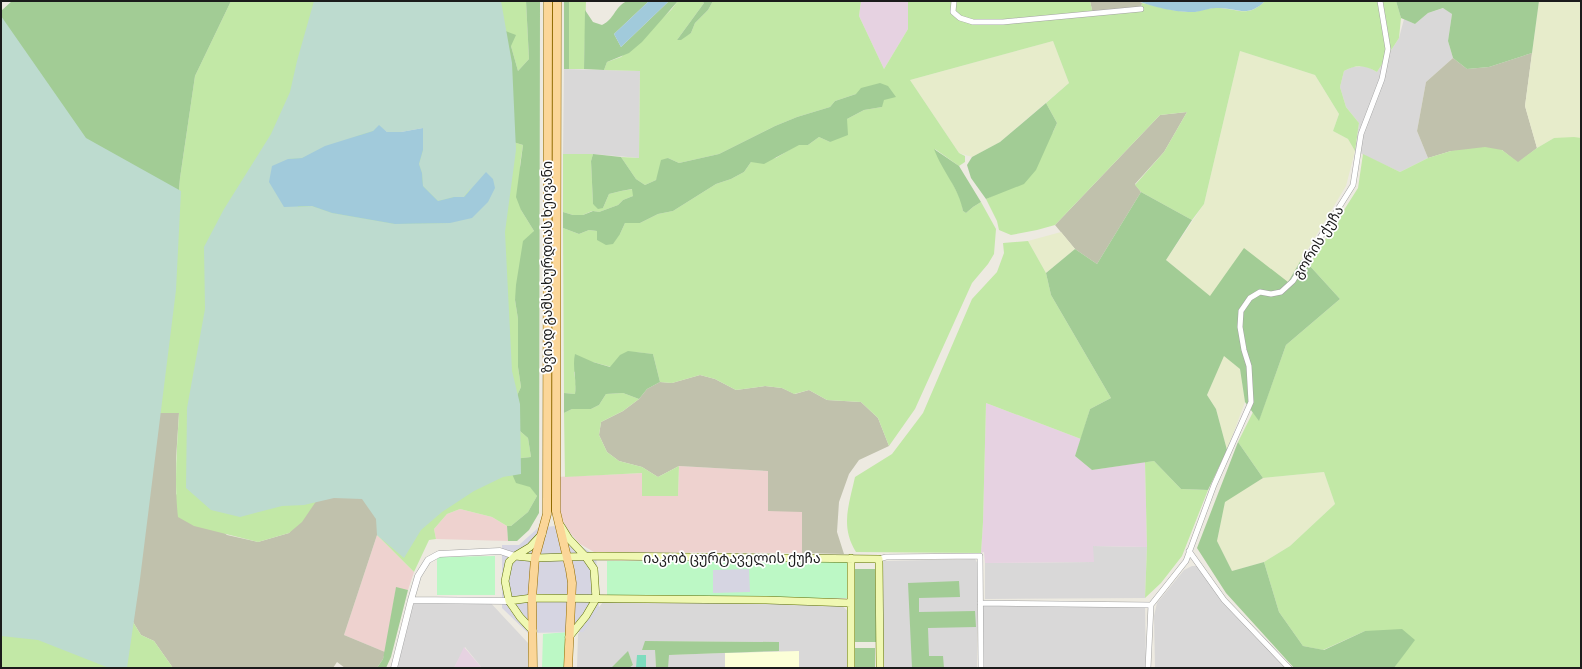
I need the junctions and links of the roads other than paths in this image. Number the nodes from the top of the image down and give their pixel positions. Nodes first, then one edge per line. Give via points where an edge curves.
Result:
1 (548, 1) edge
2 (557, 1) edge
3 (954, 1) edge
4 (1380, 1) edge
5 (1141, 9) dead end
6 (558, 522) junction
7 (543, 532) junction
8 (1189, 551) junction
9 (515, 556) junction
10 (585, 556) junction
11 (567, 557) junction
12 (535, 558) junction
13 (851, 558) junction
14 (879, 559) junction
15 (532, 598) junction
16 (572, 599) junction
17 (596, 599) junction
18 (411, 600) junction
19 (509, 601) junction
20 (851, 603) junction
21 (980, 603) junction
22 (1150, 605) junction
23 (533, 631) junction
24 (568, 637) junction
25 (394, 668) edge
26 (533, 668) edge
27 (568, 668) edge
28 (852, 668) edge
29 (880, 668) edge
30 (981, 668) edge
31 (1148, 668) edge
32 (1288, 668) edge

1 - 7 main road, ზვიად გამსახურდიას ხეივანი via 547,514
2 - 6 main road, ზვიად გამსახურდიას ხეივანი
3 - 5 street via 953,12 960,18 973,22 1003,22
4 - 8 street, გორის ქუჩა via 1388,49 1382,79 1361,134 1354,185 1293,281 1281,292 1260,292 1250,298 1241,311 1240,327 1249,366 1251,402 1214,485
6 - 10 main road
6 - 11 main road, ზვიად გამსახურდიას ხეივანი
7 - 9 main road via 530,547
7 - 12 main road, ზვიად გამსახურდიას ხეივანი
8 - 22 street, გორის ქუჩა via 1186,561
8 - 32 street via 1224,600
9 - 12 main road, იაკობ ცურტაველის ქუჩა
9 - 18 street via 500,551 433,556 418,576
9 - 19 main road via 509,562 506,571
10 - 11 main road, იაკობ ცურტაველის ქუჩა
10 - 13 main road, იაკობ ცურტაველის ქუჩა
10 - 17 main road via 594,569
11 - 12 main road, იაკობ ცურტაველის ქუჩა
11 - 16 main road, ზვიად გამსახურდიას ხეივანი
12 - 15 main road, ზვიად გამსახურდიას ხეივანი
13 - 14 main road, იაკობ ცურტაველის ქუჩა
13 - 20 main road
14 - 21 street via 980,556
14 - 29 main road
15 - 16 main road
15 - 19 main road
15 - 23 main road, ზვიად გამსახურდიას ხეივანი
16 - 17 main road
16 - 24 main road, ზვიად გამსახურდიას ხეივანი
17 - 20 main road
17 - 24 main road via 586,616
18 - 19 street
18 - 25 street
19 - 23 main road
20 - 28 main road
21 - 22 street
21 - 30 street
22 - 31 street
23 - 26 main road, ზვიად გამსახურდიას ხეივანი
24 - 27 main road, ზვიად გამსახურდიას ხეივანი

